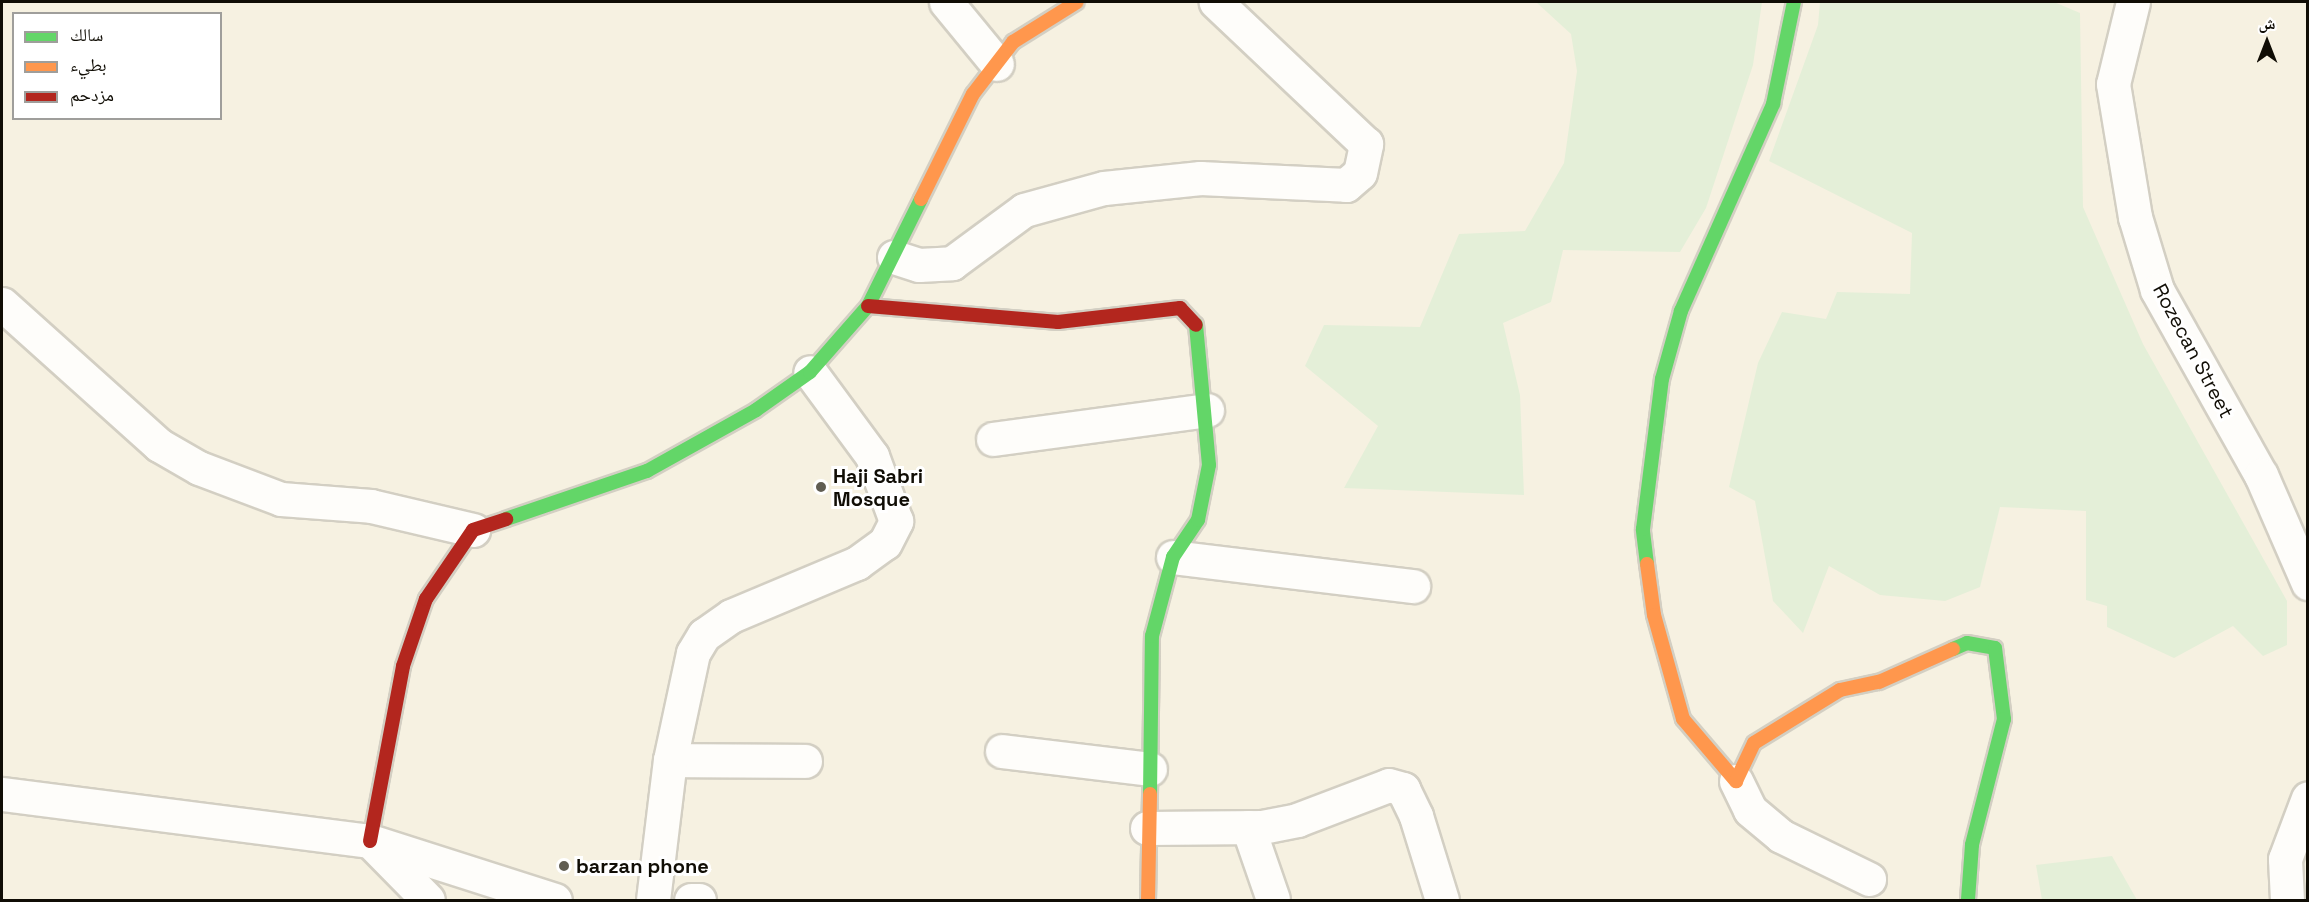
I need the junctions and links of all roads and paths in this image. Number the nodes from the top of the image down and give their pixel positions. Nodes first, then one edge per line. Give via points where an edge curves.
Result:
1 (946, 2) edge
2 (1077, 2) edge
3 (1216, 2) edge
4 (1794, 2) edge
5 (2133, 2) edge
6 (996, 64) junction
7 (894, 257) junction
8 (2, 304) edge
9 (868, 306) junction
10 (810, 372) junction
11 (1207, 410) junction
12 (993, 439) dead end
13 (473, 530) junction
14 (1173, 557) junction
15 (2307, 583) edge
16 (1413, 586) dead end
17 (1002, 751) dead end
18 (670, 760) junction
19 (805, 762) dead end
20 (1150, 769) junction
21 (1736, 781) junction
22 (2, 794) edge
23 (2307, 798) edge
24 (1248, 827) junction
25 (1147, 828) junction
26 (370, 841) junction
27 (1869, 879) dead end
28 (1273, 899) dead end
29 (428, 900) edge
30 (555, 900) edge
31 (653, 900) edge
32 (691, 900) edge
33 (699, 900) edge
34 (1148, 900) edge
35 (1442, 900) edge
36 (1968, 900) edge
37 (2287, 900) edge

1 - 6 street
2 - 6 street via 1013,42
3 - 7 street via 1366,144 1360,173 1346,185 1200,178 1104,188 1024,210 952,263 919,265
4 - 21 street via 1773,104 1681,311 1662,379 1643,529 1654,615 1683,719
5 - 15 street, Rozecan Street via 2113,84 2135,218 2157,290 2260,475
6 - 7 street via 945,146
7 - 9 street
8 - 13 street via 159,445 200,468 281,499 371,507
9 - 10 street
9 - 11 street via 1058,322 1180,308 1194,319 1201,340
10 - 13 street via 756,410 647,471
10 - 18 street via 872,456 896,521 885,543 857,563 731,616 704,635 693,653
11 - 12 street
11 - 14 street via 1205,499 1198,520
13 - 26 street via 426,599 403,666
14 - 16 street
14 - 20 street via 1152,636
17 - 20 street
18 - 19 street
18 - 31 street
20 - 25 street
21 - 27 street via 1750,810 1781,836
21 - 36 street via 1754,743 1840,690 1879,682 1967,643 1995,648 2004,719 1972,845
22 - 26 street
23 - 37 street via 2285,859
24 - 25 street
24 - 28 street
24 - 35 street via 1297,820 1389,785 1403,789
25 - 34 street
26 - 29 street
26 - 30 street
32 - 33 street

